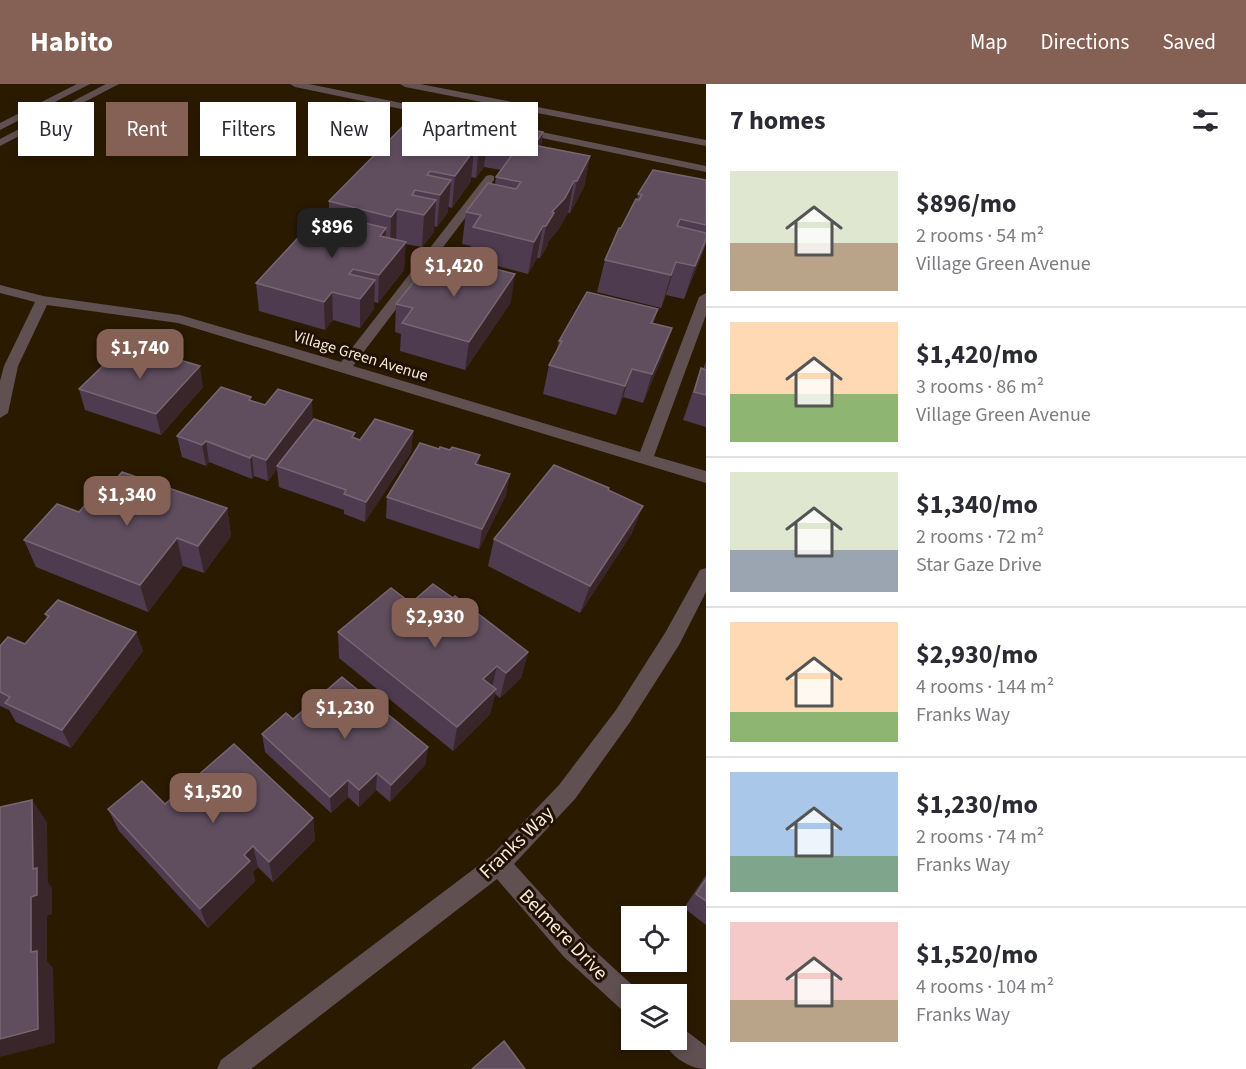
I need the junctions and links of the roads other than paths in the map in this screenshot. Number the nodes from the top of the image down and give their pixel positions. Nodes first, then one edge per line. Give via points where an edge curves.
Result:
1 (85, 84) edge
2 (114, 84) edge
3 (295, 84) edge
4 (405, 84) edge
5 (0, 127) edge
6 (0, 143) edge
7 (706, 143) edge
8 (706, 169) edge
9 (490, 178) dead end
10 (0, 289) edge
11 (706, 297) edge
12 (43, 300) junction
13 (344, 368) junction
14 (0, 413) edge
15 (645, 459) junction
16 (706, 477) edge
17 (706, 574) edge
18 (499, 864) junction
19 (621, 992) edge
20 (687, 1048) edge
21 (706, 1063) edge
22 (230, 1069) edge

1 - 5 street
2 - 6 street
3 - 8 street
4 - 7 street
9 - 13 street
10 - 12 street, Village Green Avenue
11 - 15 street
12 - 13 street, Village Green Avenue via 180,319
12 - 14 street via 11,366
13 - 15 street, Village Green Avenue
15 - 16 street, Village Green Avenue
17 - 18 street, Franks Way via 672,639 623,716 567,792
18 - 19 street, Belmere Drive via 573,948
18 - 22 street, Franks Way
20 - 21 street

